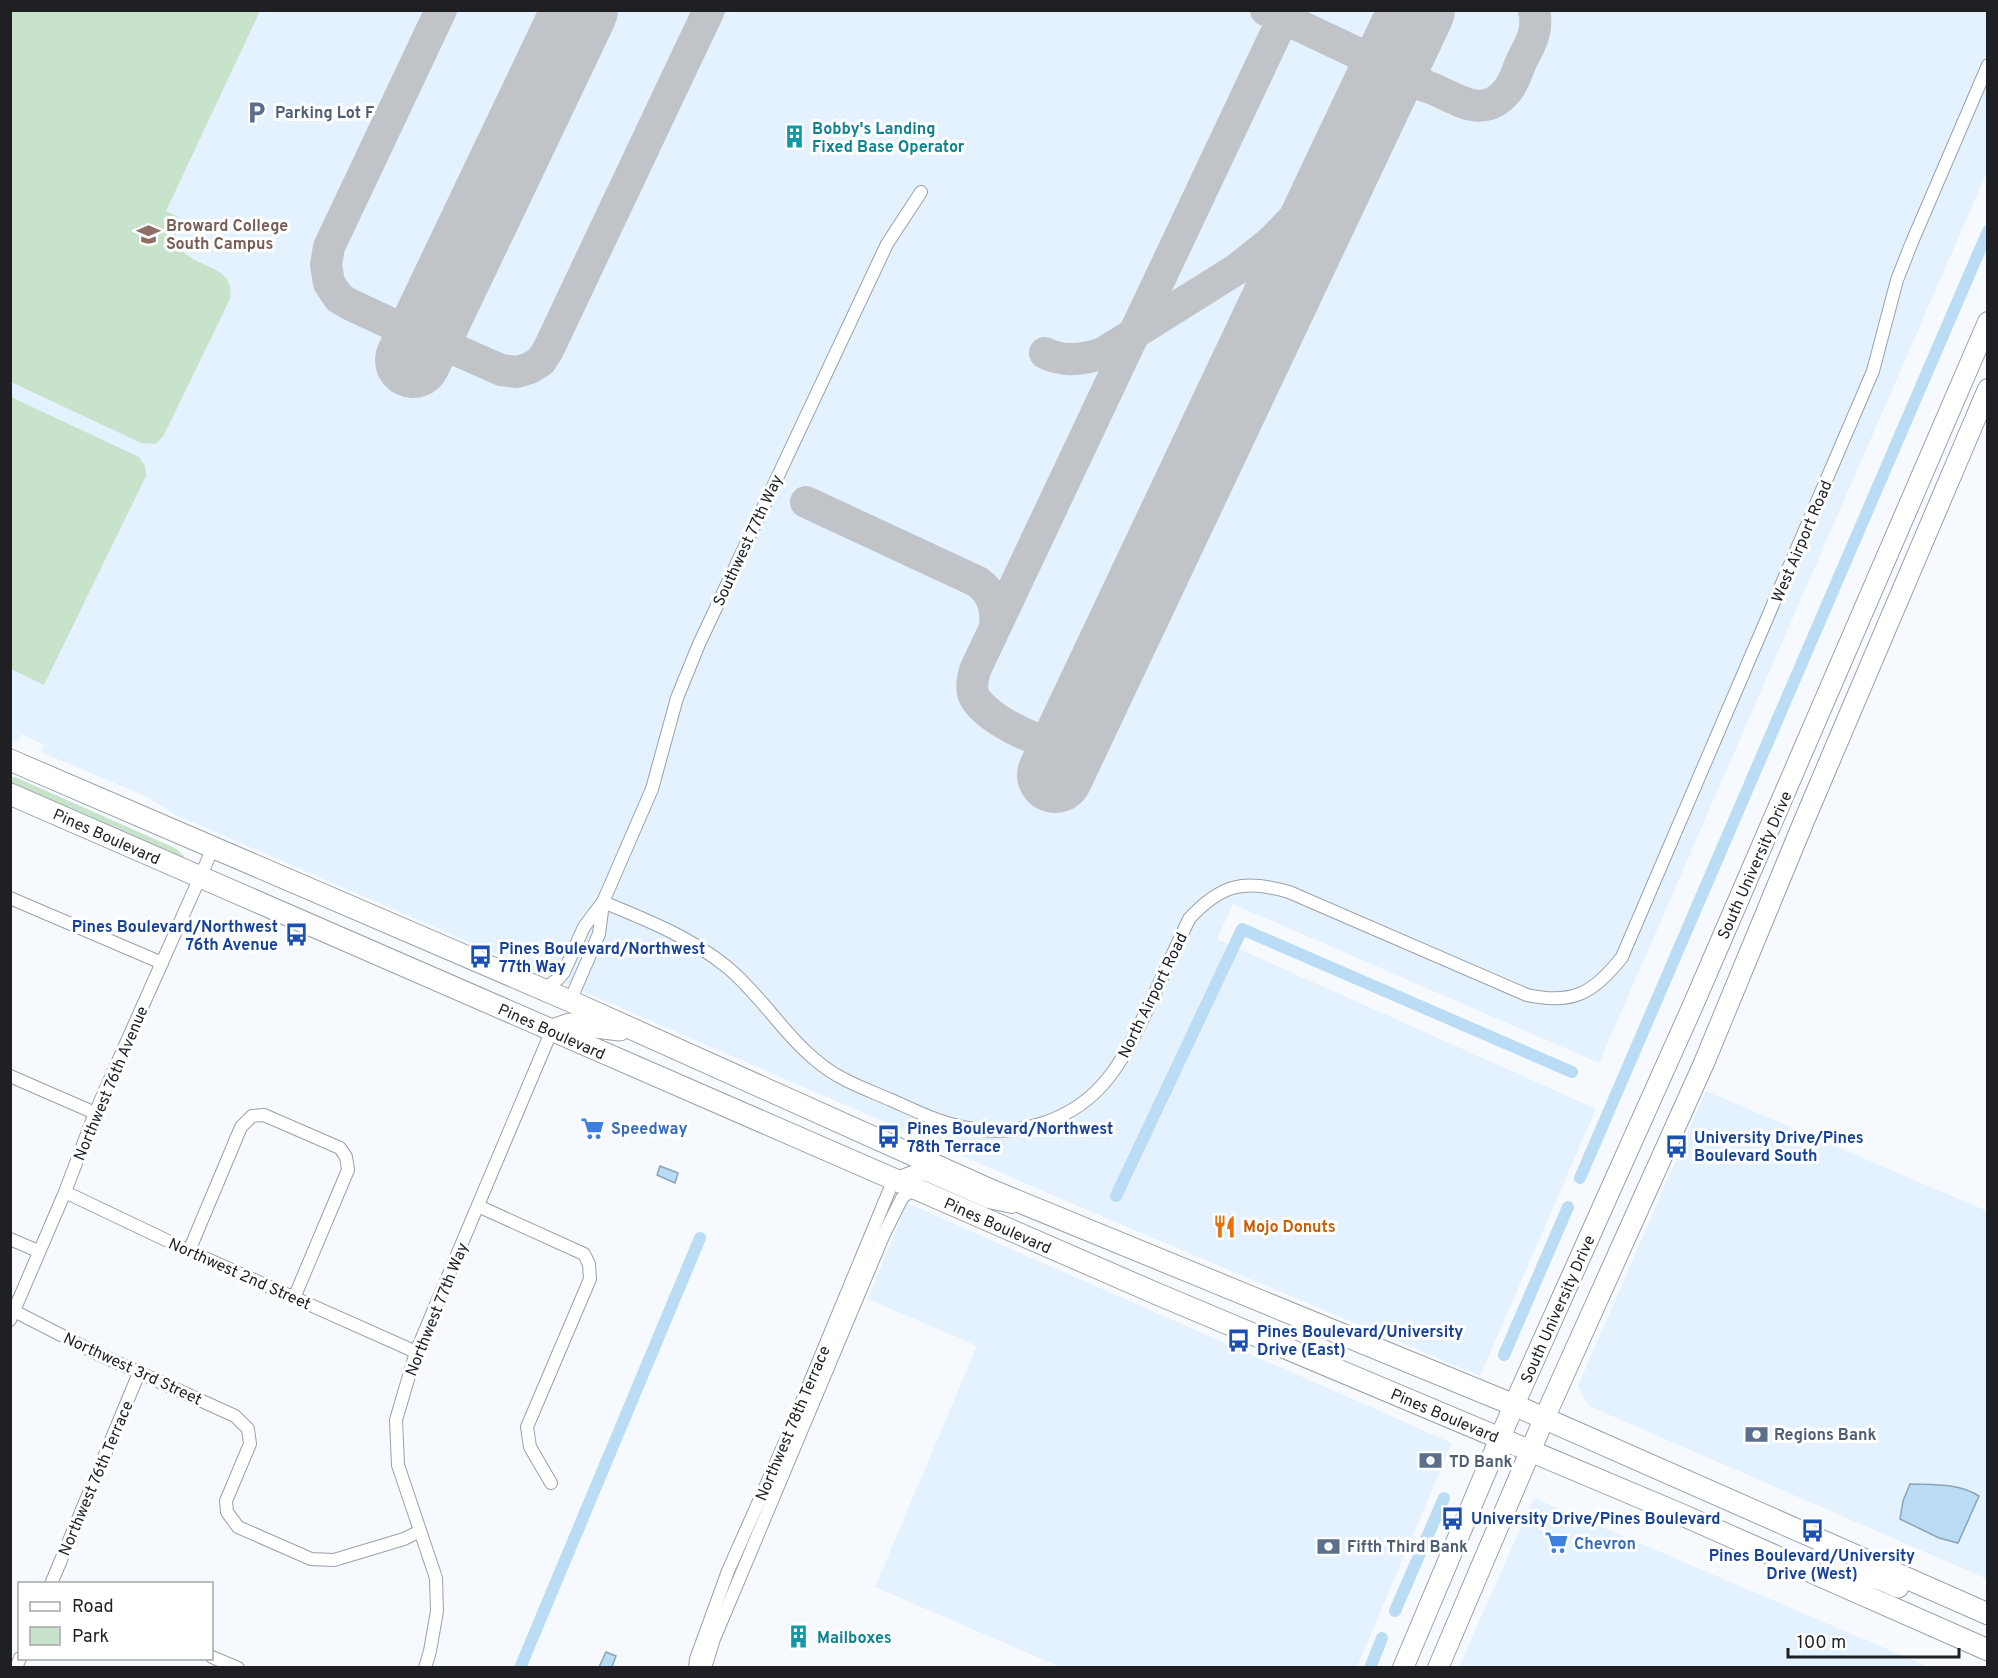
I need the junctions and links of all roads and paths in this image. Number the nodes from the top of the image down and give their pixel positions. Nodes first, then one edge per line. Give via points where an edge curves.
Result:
1 (1988, 65) edge
2 (921, 192) dead end
3 (1988, 322) edge
4 (1988, 389) edge
5 (10, 760) edge
6 (10, 794) edge
7 (213, 848) junction
8 (201, 877) junction
9 (10, 898) edge
10 (603, 902) junction
11 (162, 963) junction
12 (420, 972) junction
13 (544, 989) junction
14 (1578, 995) joint
15 (570, 1001) junction
16 (552, 1030) junction
17 (642, 1033) junction
18 (10, 1076) edge
19 (95, 1113) junction
20 (894, 1179) junction
21 (914, 1188) junction
22 (65, 1192) junction
23 (478, 1206) junction
24 (1051, 1215) junction
25 (10, 1239) edge
26 (1031, 1239) junction
27 (38, 1251) junction
28 (189, 1251) junction
29 (1169, 1264) junction
30 (1155, 1293) junction
31 (294, 1298) junction
32 (1293, 1314) junction
33 (12, 1315) edge
34 (416, 1352) junction
35 (139, 1372) junction
36 (1514, 1405) junction
37 (1544, 1419) junction
38 (1499, 1438) junction
39 (1530, 1450) junction
40 (551, 1483) dead end
41 (420, 1531) junction
42 (1856, 1555) junction
43 (1796, 1564) junction
44 (52, 1582) edge
45 (1850, 1587) junction
46 (1988, 1615) edge
47 (1988, 1650) edge
48 (213, 1657) edge
49 (238, 1668) edge
50 (425, 1668) edge
51 (695, 1668) edge
52 (705, 1668) edge
53 (1403, 1668) edge
54 (1438, 1668) edge

1 - 14 street, West Airport Road via 1911,242 1873,371 1622,957 1605,979
2 - 10 street, Southwest 77th Way via 887,244 699,644 677,698 652,789
3 - 36 main road, South University Drive via 1761,850
4 - 37 main road, South University Drive via 1704,1063
5 - 7 highway, Pines Boulevard
6 - 8 highway, Pines Boulevard
7 - 8 street, Northwest 76th Avenue
7 - 13 highway, Pines Boulevard
8 - 11 street, Northwest 76th Avenue
8 - 12 highway, Pines Boulevard
9 - 11 street
10 - 13 street, Southwest 77th Way via 584,927 564,972
10 - 14 street, North Airport Road via 682,935 728,968 796,1043 842,1078 964,1128 1001,1131 1040,1125 1073,1110 1093,1095 1132,1040 1189,919 1204,903 1230,888 1264,885 1289,892 1527,995 1546,999
10 - 15 street, Southwest 77th Way via 599,934
11 - 19 street, Northwest 76th Avenue
12 - 15 highway via 530,1007 541,1009
12 - 16 highway, Pines Boulevard
13 - 15 highway, Pines Boulevard
15 - 17 highway, Pines Boulevard
16 - 17 highway via 570,1024
16 - 20 highway, Pines Boulevard
16 - 23 street, Northwest 77th Way
17 - 24 highway, Pines Boulevard
18 - 19 street
19 - 22 street, Northwest 76th Avenue
20 - 21 highway, Pines Boulevard
20 - 24 street via 912,1172 927,1175 988,1202
20 - 51 street, Northwest 78th Terrace via 728,1571
21 - 26 highway, Pines Boulevard
21 - 52 street, Northwest 78th Terrace via 902,1197 884,1234
22 - 27 street, Northwest 76th Avenue
22 - 28 street, Northwest 2nd Street
23 - 34 street, Northwest 77th Way
23 - 40 street via 584,1254 589,1264 590,1279 527,1427 530,1447
24 - 29 highway, Pines Boulevard
25 - 27 street
26 - 29 highway via 1061,1244 1151,1278 1161,1275
26 - 30 highway, Pines Boulevard
27 - 33 street, Northwest 76th Avenue
28 - 31 street, Northwest 2nd Street
28 - 31 street via 240,1127 252,1116 264,1115 340,1148 348,1170
29 - 32 highway, Pines Boulevard
30 - 32 highway via 1178,1282 1256,1311
30 - 38 highway, Pines Boulevard
31 - 34 street, Northwest 2nd Street
32 - 36 highway, Pines Boulevard
33 - 35 street, Northwest 3rd Street
34 - 41 street, Northwest 77th Way via 396,1420 398,1465
35 - 41 street, Northwest 3rd Street via 236,1416 248,1429 250,1444 226,1501 227,1512 237,1527 310,1559 334,1560
35 - 44 street, Northwest 76th Terrace
36 - 37 highway, Pines Boulevard
36 - 38 main road, South University Drive
37 - 39 main road, South University Drive
37 - 42 highway, Pines Boulevard
38 - 39 highway, Pines Boulevard
38 - 53 main road, South University Drive
39 - 43 highway, Pines Boulevard
39 - 54 main road, South University Drive
41 - 50 street, Northwest 77th Way via 436,1578 437,1611
42 - 43 highway via 1844,1566
42 - 46 highway, Pines Boulevard
43 - 45 highway, Pines Boulevard
45 - 46 highway via 1857,1578 1866,1576 1970,1619
45 - 47 highway, Pines Boulevard
48 - 49 street

